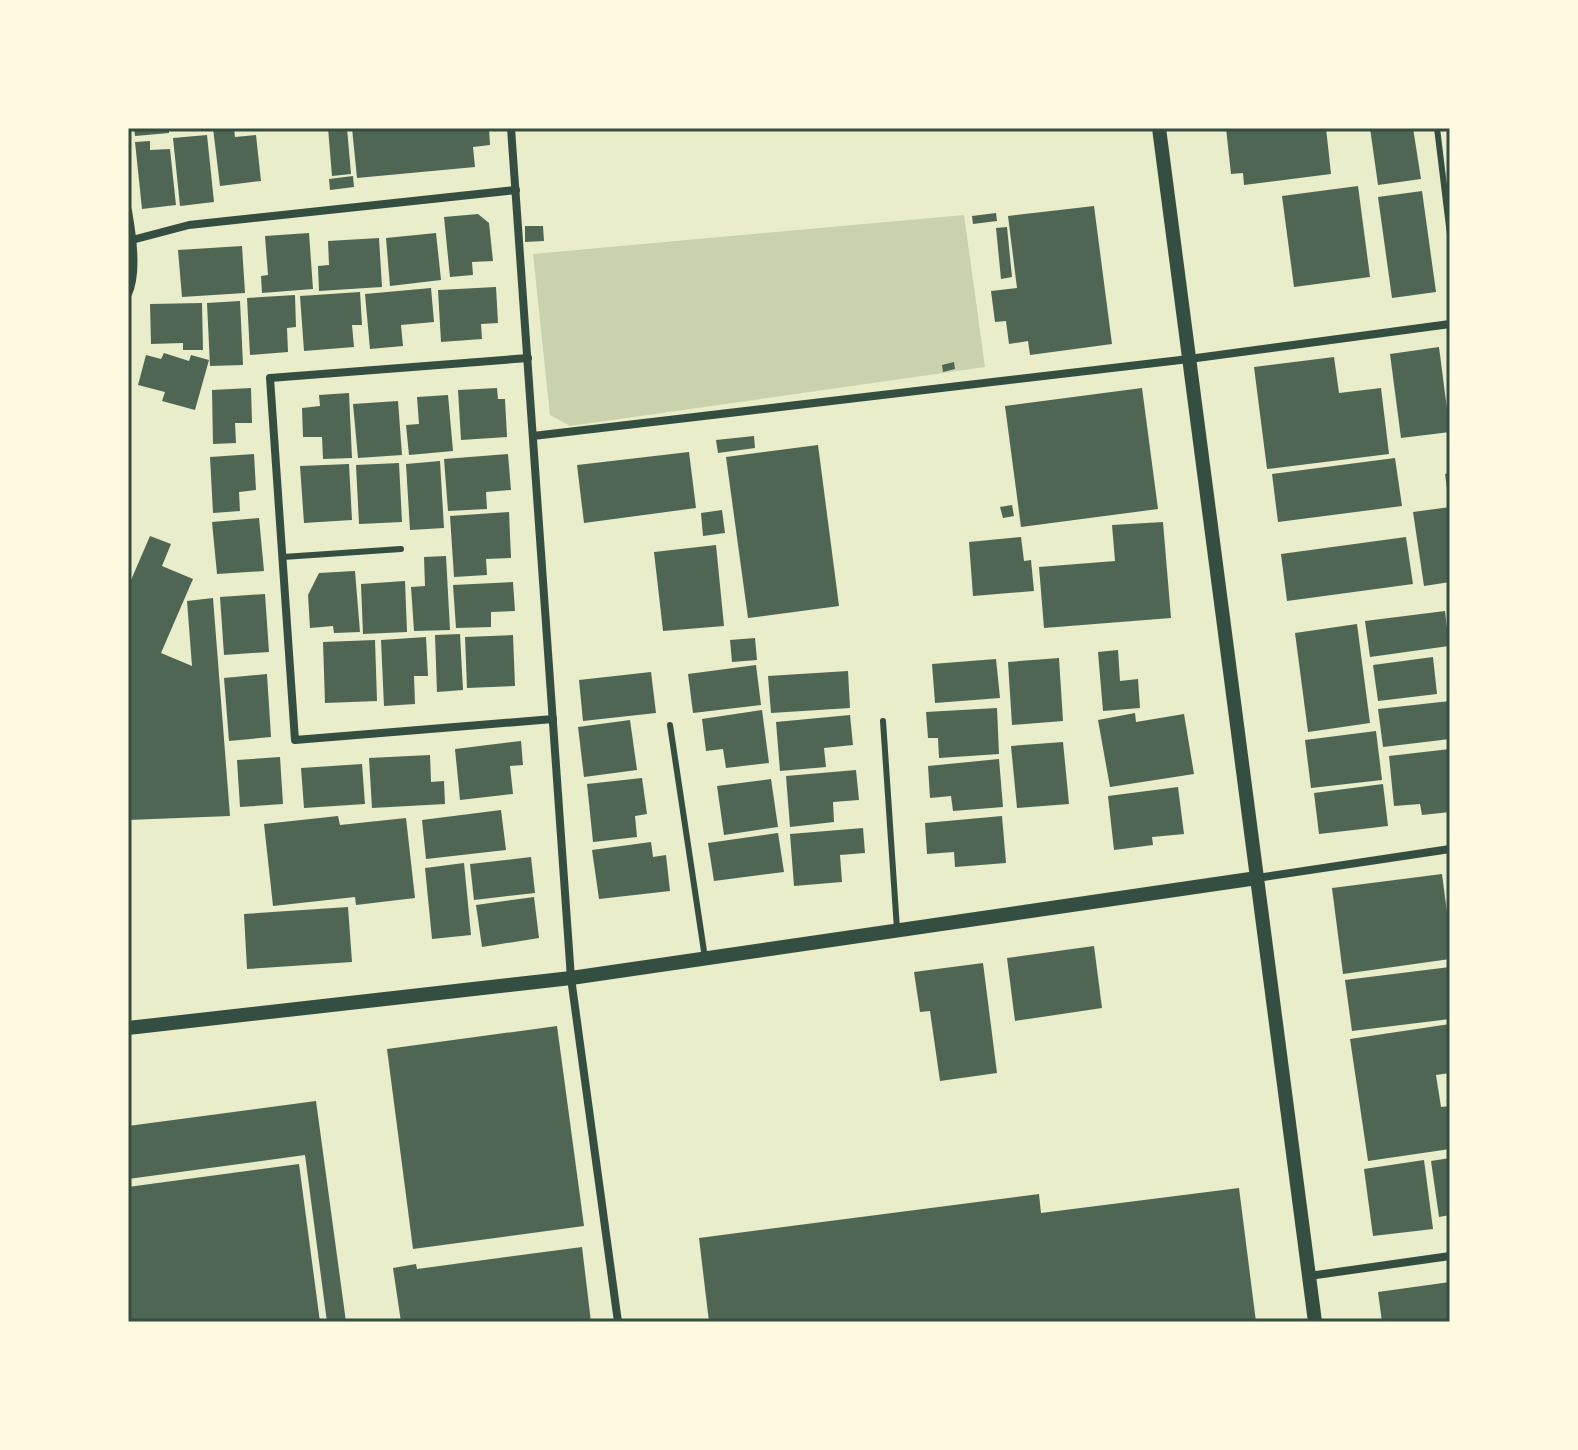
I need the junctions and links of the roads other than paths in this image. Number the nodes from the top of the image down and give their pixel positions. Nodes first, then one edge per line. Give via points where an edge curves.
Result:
1 (511, 128) edge
2 (1159, 128) edge
3 (1437, 128) edge
4 (516, 190) junction
5 (128, 211) edge
6 (1450, 235) edge
7 (132, 240) junction
8 (128, 294) edge
9 (1450, 324) edge
10 (528, 358) junction
11 (1189, 359) junction
12 (533, 436) junction
13 (401, 549) dead end
14 (283, 557) junction
15 (553, 719) junction
16 (883, 721) dead end
17 (670, 725) dead end
18 (1450, 849) edge
19 (1257, 878) junction
20 (897, 930) junction
21 (705, 958) junction
22 (571, 978) junction
23 (128, 1028) edge
24 (1450, 1256) edge
25 (1309, 1276) junction
26 (618, 1322) edge
27 (1315, 1322) edge

1 - 4 street
2 - 11 street
3 - 6 lane
4 - 7 street via 189,225
4 - 10 street
5 - 7 street
7 - 8 street
9 - 11 street
10 - 12 street
10 - 14 street via 270,378
11 - 12 street
11 - 19 street
12 - 15 street
13 - 14 lane
14 - 15 street via 295,740
15 - 22 street
16 - 20 lane
17 - 21 lane
18 - 19 street
19 - 20 street
19 - 25 street
20 - 21 street
21 - 22 street
22 - 23 street
22 - 26 street
24 - 25 street
25 - 27 street

